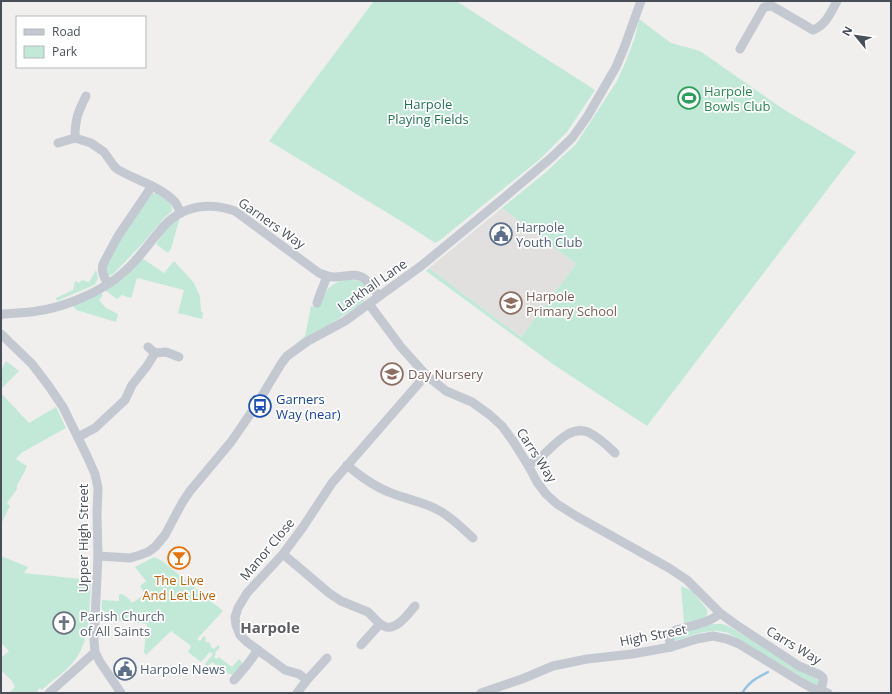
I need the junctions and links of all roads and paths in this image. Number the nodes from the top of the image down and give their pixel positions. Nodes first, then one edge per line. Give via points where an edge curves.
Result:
1 (641, 1) edge
2 (837, 1) edge
3 (740, 49) dead end
4 (86, 96) dead end
5 (75, 138) junction
6 (58, 143) dead end
7 (152, 186) junction
8 (182, 213) junction
9 (327, 276) junction
10 (108, 284) junction
11 (379, 296) junction
12 (317, 303) dead end
13 (369, 304) junction
14 (1, 315) edge
15 (1, 334) edge
16 (148, 347) dead end
17 (156, 353) junction
18 (179, 357) dead end
19 (426, 375) junction
20 (78, 437) junction
21 (615, 453) dead end
22 (347, 465) junction
23 (528, 465) junction
24 (473, 538) dead end
25 (283, 554) junction
26 (98, 556) junction
27 (415, 606) dead end
28 (720, 613) junction
29 (380, 624) junction
30 (361, 645) dead end
31 (671, 647) junction
32 (258, 650) junction
33 (96, 652) junction
34 (327, 658) dead end
35 (234, 680) dead end
36 (307, 680) junction
37 (824, 692) edge
38 (49, 693) edge
39 (121, 693) edge
40 (297, 693) edge
41 (481, 693) edge

1 - 11 street, Larkhall Lane via 616,67 572,138 427,261
2 - 3 street via 826,22 813,30 772,6 764,7
4 - 5 street via 75,124
5 - 6 street
5 - 7 street via 98,147 114,166
7 - 8 street via 169,197
7 - 10 street via 118,236 103,264 102,269
8 - 9 street, Garners Way via 190,208 209,205 235,211 319,273
8 - 10 street, Garners Way via 169,221 128,268
9 - 11 street via 351,275 364,278
9 - 12 street
10 - 14 street, Garners Way via 57,307
11 - 13 street, Larkhall Lane
13 - 19 street, Carrs Way
13 - 26 street, Larkhall Lane via 288,356 231,442 190,491 165,535 155,547 140,556 130,558
15 - 20 street, Upper High Street via 32,364 44,380
16 - 17 street
17 - 18 street via 166,352
17 - 20 street via 124,400 95,428
19 - 22 street, Manor Close
19 - 23 street, Carrs Way via 446,390 472,402 490,415 502,426
20 - 26 street, Upper High Street via 95,474 98,488
21 - 23 street via 594,435 577,431 564,436 540,458
22 - 24 street via 380,488 440,511
22 - 25 street, Manor Close
23 - 28 street, Carrs Way via 536,482 557,504 679,574
25 - 29 street via 329,593 368,612
25 - 32 street, Manor Close via 245,596 235,617 240,635
26 - 33 street, Upper High Street via 94,640
27 - 29 street via 395,625 386,627
28 - 31 street via 710,620 672,632 669,638
28 - 37 street, Carrs Way via 799,666 820,675 823,678
29 - 30 street
31 - 37 street, High Street via 713,636 727,639 801,682
31 - 41 street, High Street via 553,666
32 - 35 street
32 - 36 street, Manor Close via 285,670 299,674
33 - 38 street
33 - 39 street
34 - 36 street
36 - 40 street

